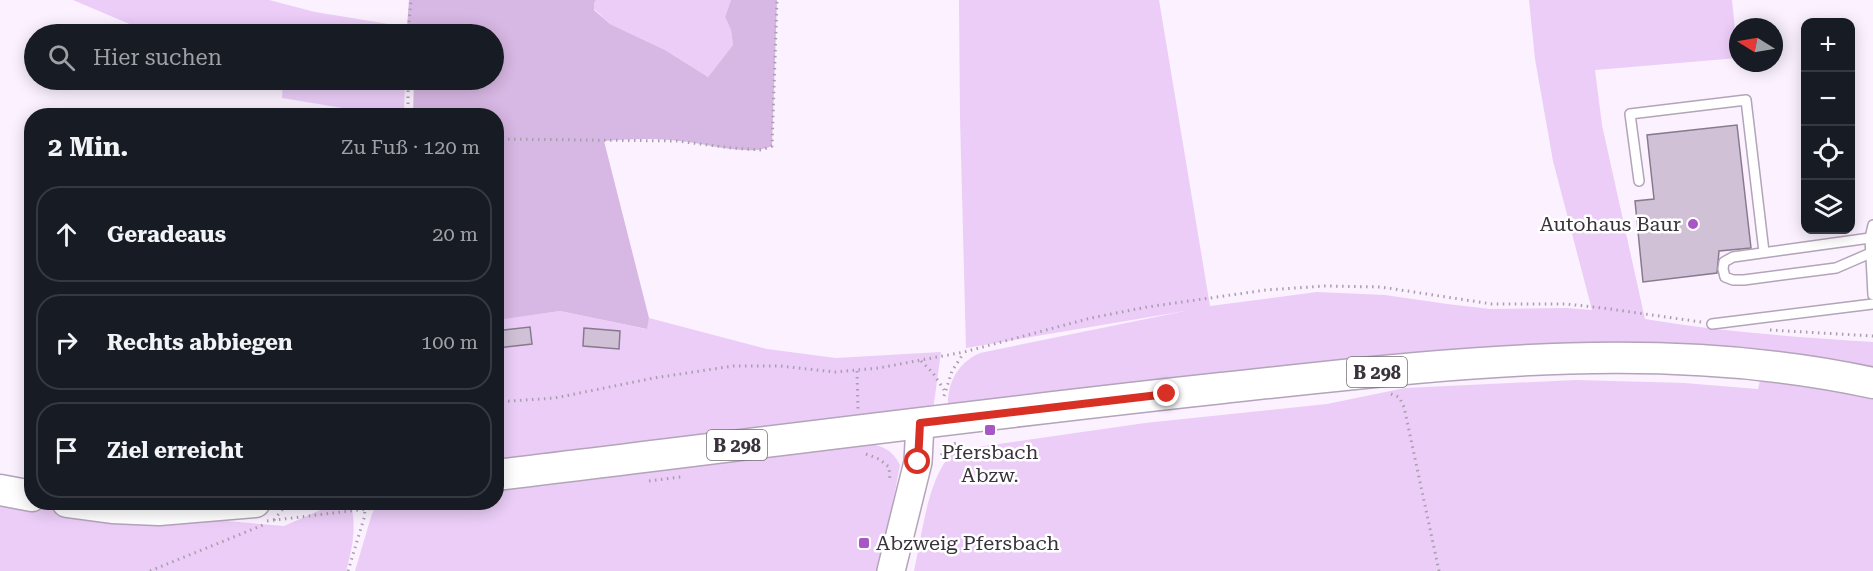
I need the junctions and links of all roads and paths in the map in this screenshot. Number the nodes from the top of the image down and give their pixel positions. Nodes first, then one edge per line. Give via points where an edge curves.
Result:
1 (411, 0) edge
2 (777, 0) edge
3 (409, 24) edge
4 (408, 90) edge
5 (408, 108) edge
6 (504, 139) edge
7 (1639, 181) dead end
8 (1873, 225) edge
9 (1870, 238) junction
10 (1764, 252) junction
11 (1872, 252) edge
12 (1873, 295) edge
13 (1873, 304) edge
14 (1712, 324) joint
15 (1766, 330) dead end
16 (1873, 336) edge
17 (964, 352) junction
18 (921, 361) junction
19 (1873, 383) edge
20 (1384, 393) dead end
21 (504, 401) edge
22 (941, 419) junction
23 (860, 453) dead end
24 (937, 461) dead end
25 (504, 474) edge
26 (686, 476) dead end
27 (639, 481) dead end
28 (890, 486) dead end
29 (0, 489) edge
30 (24, 494) edge
31 (282, 510) edge
32 (371, 510) edge
33 (364, 511) joint
34 (150, 571) edge
35 (348, 571) edge
36 (891, 571) edge
37 (1439, 571) edge

1 - 3 path
2 - 6 path via 772,146 762,150 677,141
4 - 5 path
7 - 10 lane via 1630,114 1746,100
8 - 9 lane
9 - 10 lane
9 - 11 lane
10 - 11 lane via 1728,258 1723,269 1725,277 1733,280 1836,268
11 - 12 lane
13 - 14 lane
14 - 17 path via 1566,304 1492,304 1381,286 1325,286 1256,292 1091,318
15 - 16 path
17 - 18 path
17 - 22 path via 952,371
18 - 21 path via 835,372 733,366 555,398
18 - 22 path via 933,373
19 - 22 main road, B 298 via 1684,360 1500,361
20 - 37 path via 1399,397 1404,407
22 - 24 path via 950,445
22 - 25 main road, B 298
22 - 36 main road via 918,462
23 - 28 path via 890,467
26 - 27 path
29 - 30 main road
31 - 34 path via 273,521
32 - 33 path
33 - 35 path

